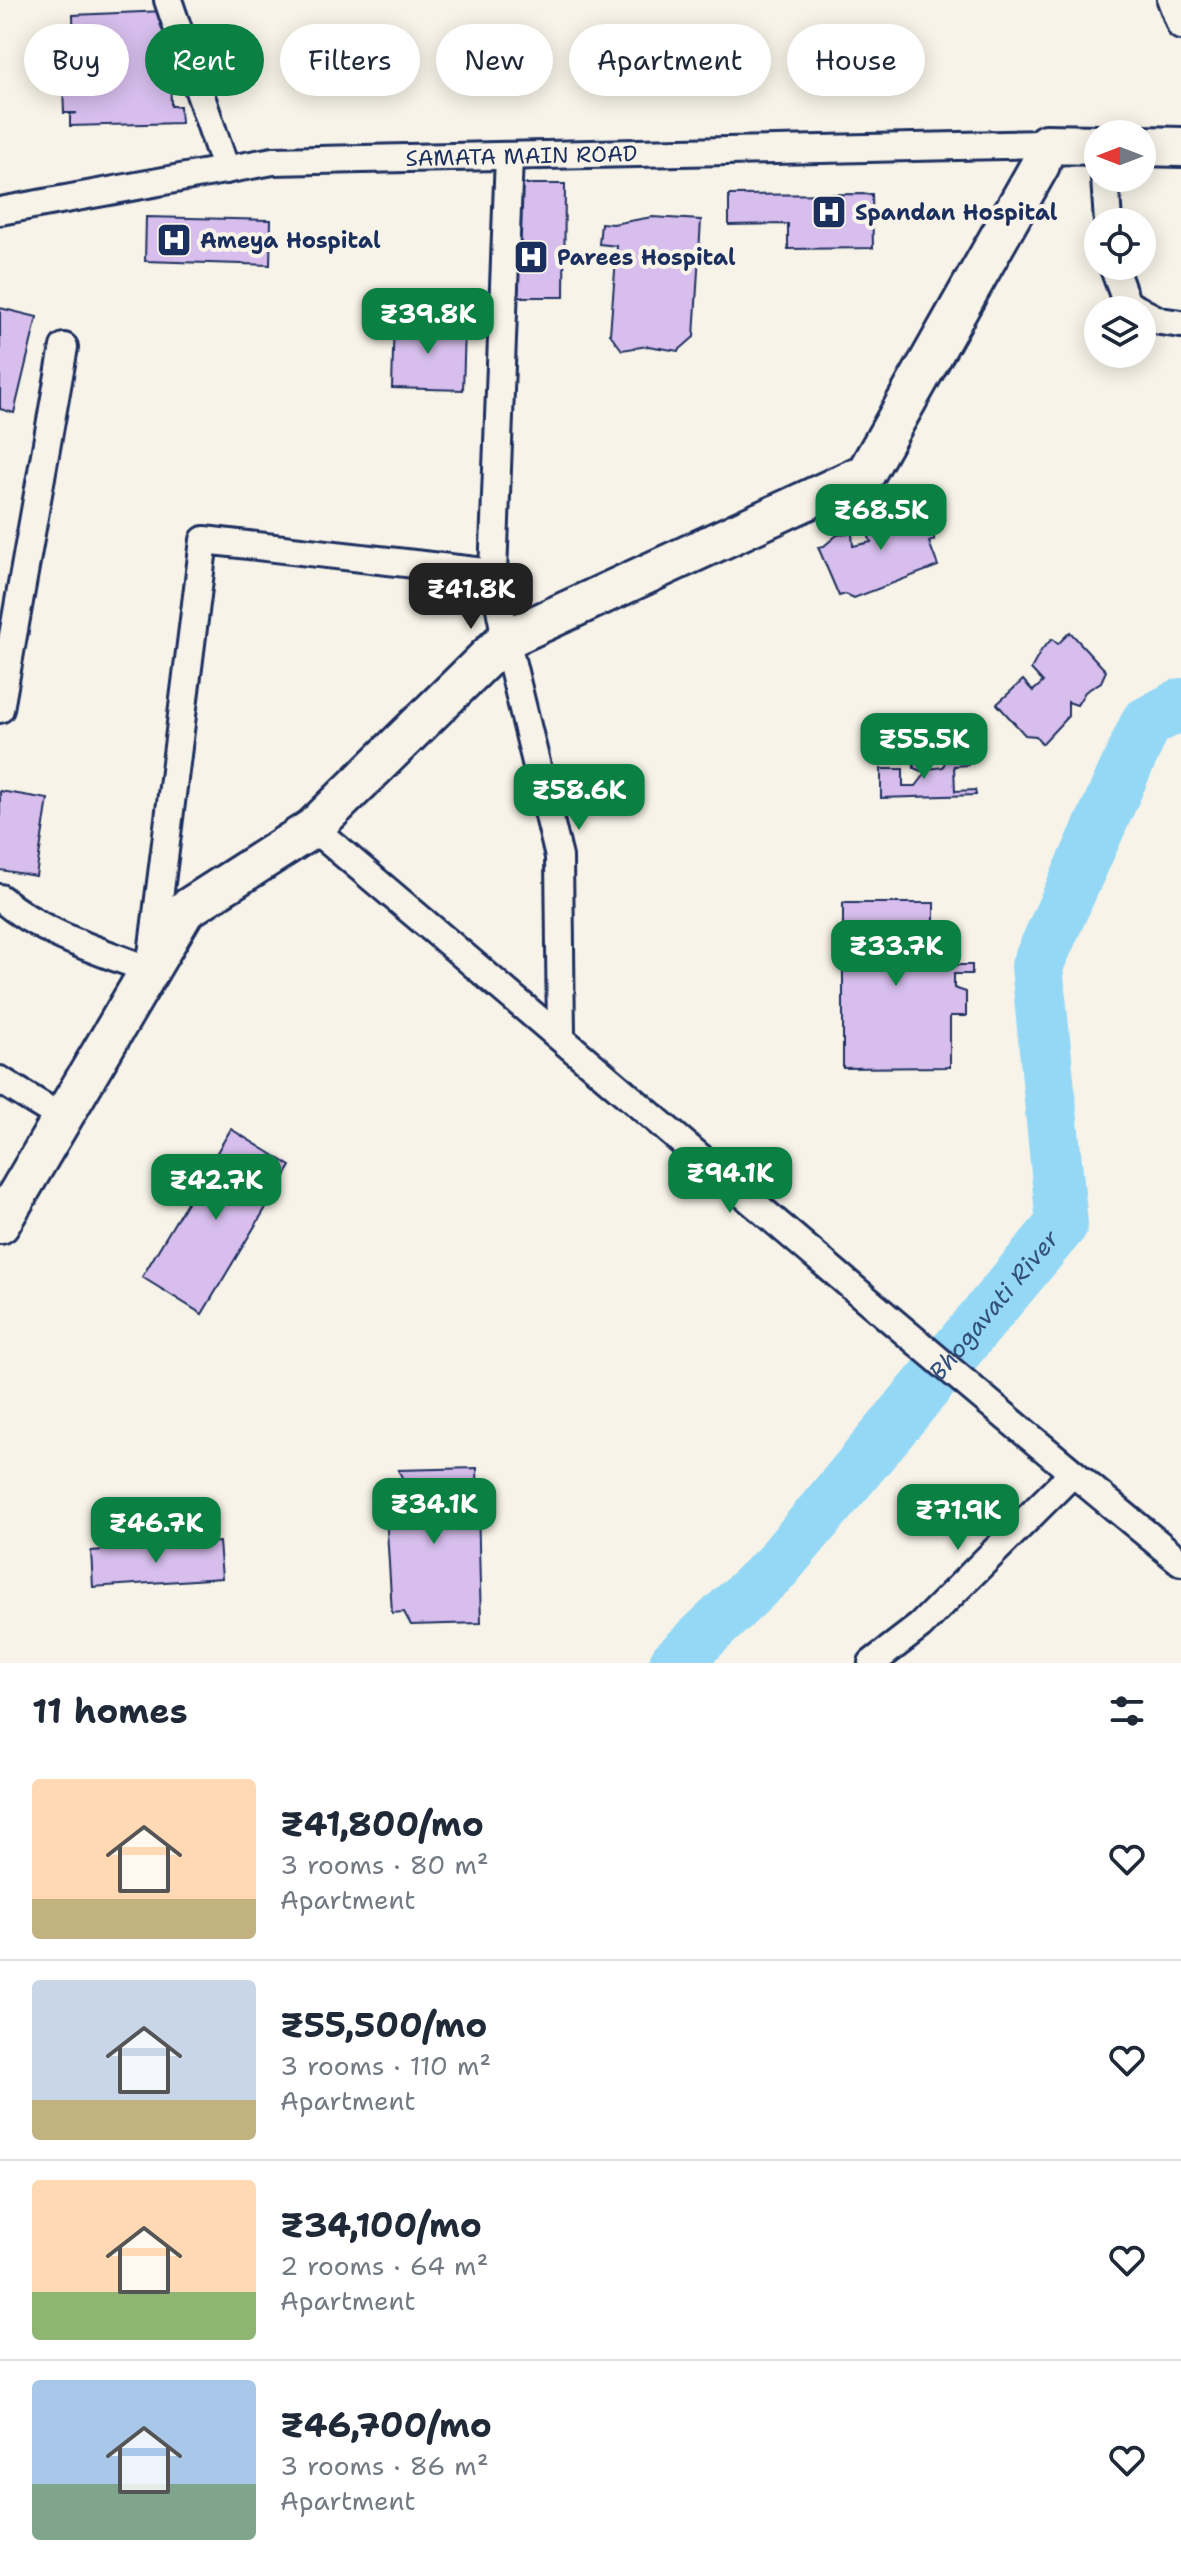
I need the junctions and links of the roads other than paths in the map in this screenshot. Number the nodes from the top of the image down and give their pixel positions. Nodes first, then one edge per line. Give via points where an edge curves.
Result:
1 (168, 0) edge
2 (1171, 0) edge
3 (1181, 26) edge
4 (1156, 146) edge
5 (1181, 147) edge
6 (1084, 148) edge
7 (1043, 155) junction
8 (509, 156) junction
9 (1084, 163) edge
10 (1156, 167) edge
11 (1181, 167) edge
12 (226, 170) junction
13 (0, 211) edge
14 (1156, 319) edge
15 (1181, 324) edge
16 (64, 347) dead end
17 (493, 573) junction
18 (11, 586) edge
19 (506, 639) junction
20 (0, 709) edge
21 (313, 828) junction
22 (0, 898) edge
23 (150, 970) junction
24 (561, 1036) junction
25 (0, 1080) edge
26 (62, 1118) junction
27 (0, 1224) edge
28 (1073, 1473) junction
29 (1181, 1562) edge
30 (872, 1663) edge

1 - 12 street
2 - 3 street
4 - 5 street
6 - 7 street
7 - 8 street, SAMATA MAIN ROAD
7 - 9 street
7 - 19 street via 866,473
8 - 12 street, SAMATA MAIN ROAD via 273,161
8 - 17 street
10 - 11 street
12 - 13 street, SAMATA MAIN ROAD
14 - 15 street
16 - 18 street
17 - 19 street
17 - 23 street via 204,540
18 - 20 street
19 - 21 street
19 - 24 street via 559,857
21 - 23 street via 185,910
21 - 24 street
22 - 23 street via 65,937
23 - 26 street
24 - 28 street
25 - 26 street
26 - 27 street
28 - 29 street
28 - 30 street via 920,1626

